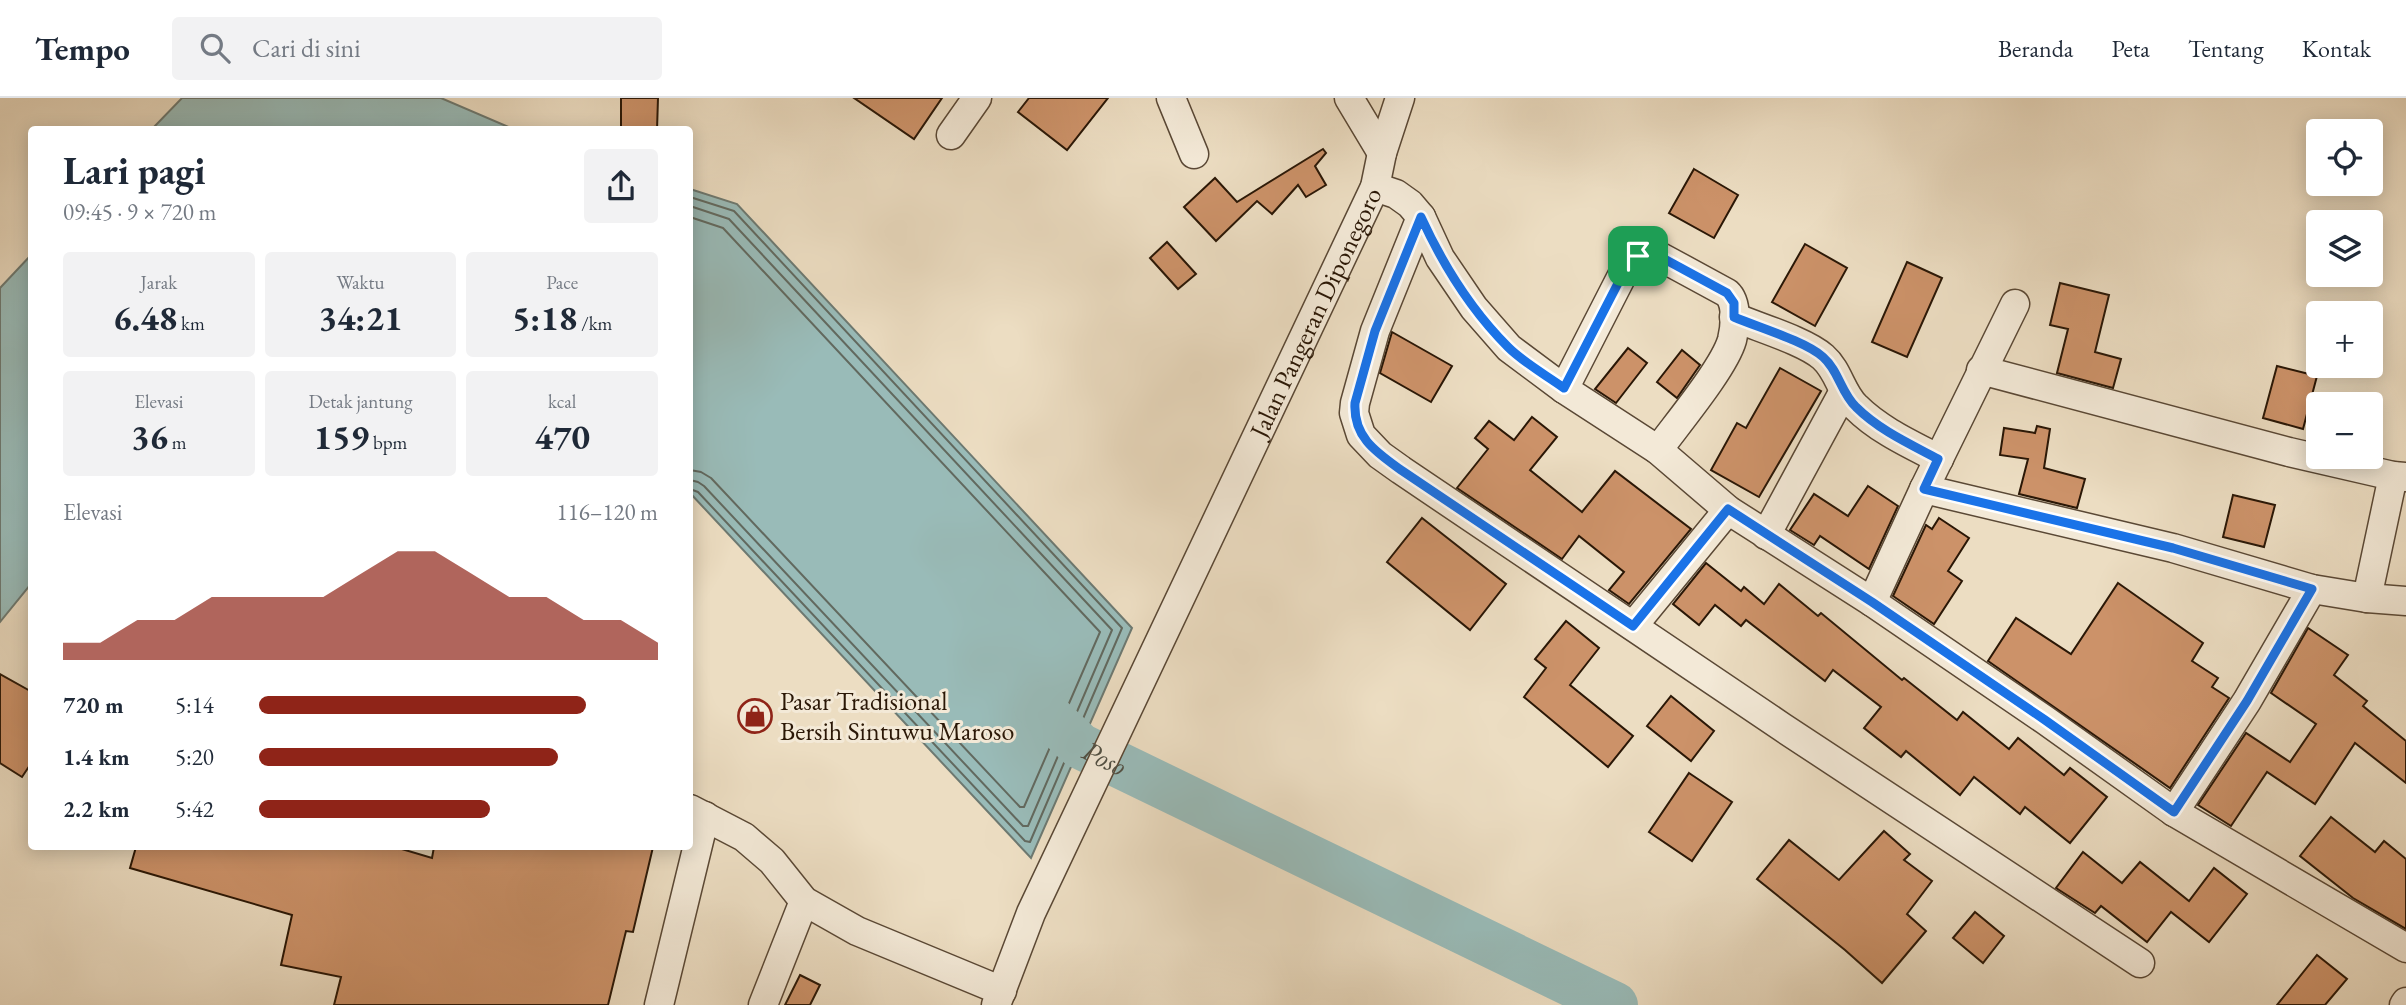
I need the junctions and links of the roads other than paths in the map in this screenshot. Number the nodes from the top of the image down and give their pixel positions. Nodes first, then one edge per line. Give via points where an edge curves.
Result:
1 (976, 98) edge
2 (1171, 98) edge
3 (1349, 98) edge
4 (1400, 98) edge
5 (951, 135) dead end
6 (1382, 153) junction
7 (1194, 154) dead end
8 (1375, 187) junction
9 (1421, 217) junction
10 (2015, 304) dead end
11 (1734, 317) junction
12 (1981, 370) junction
13 (1564, 388) junction
14 (1844, 391) junction
15 (1658, 450) junction
16 (1938, 459) junction
17 (2400, 476) edge
18 (1924, 489) junction
19 (1728, 509) junction
20 (1766, 535) junction
21 (2312, 589) junction
22 (2367, 598) junction
23 (2406, 601) edge
24 (1872, 602) junction
25 (1633, 626) junction
26 (697, 812) edge
27 (2174, 812) junction
28 (693, 832) edge
29 (690, 850) edge
30 (804, 901) junction
31 (2406, 948) edge
32 (2140, 963) dead end
33 (999, 998) edge
34 (659, 1005) edge
35 (763, 1005) edge

1 - 5 street
2 - 7 street
3 - 6 street
4 - 6 street
6 - 8 street
8 - 9 street, Jalan Pangeran Diponegoro via 1396,194
8 - 33 street, Jalan Pangeran Diponegoro via 1031,914
9 - 13 street, Jalan Pangeran Diponegoro via 1440,258 1474,308 1509,348
9 - 25 street via 1375,331 1355,403 1361,435 1401,470
10 - 12 street
11 - 13 street via 1734,303 1727,293 1657,255 1638,256 1629,262
11 - 14 street via 1823,357
11 - 15 street via 1731,342 1720,364
12 - 16 street
12 - 17 street via 2289,452
13 - 15 street, Jalan Pangeran Diponegoro
14 - 16 street via 1854,406 1881,427
14 - 20 street
15 - 19 street, Jalan Pangeran Diponegoro
16 - 18 street
17 - 22 street
18 - 21 street via 2173,548
18 - 24 street
19 - 20 street, Jalan Pangeran Diponegoro
19 - 25 street
20 - 24 street, Jalan Pangeran Diponegoro
21 - 22 street
21 - 27 street via 2247,701
22 - 23 street
24 - 27 street, Jalan Pangeran Diponegoro
25 - 32 street
26 - 28 street
26 - 30 street via 744,837
27 - 31 street, Jalan Pangeran Diponegoro
29 - 34 street
30 - 33 street
30 - 35 street

